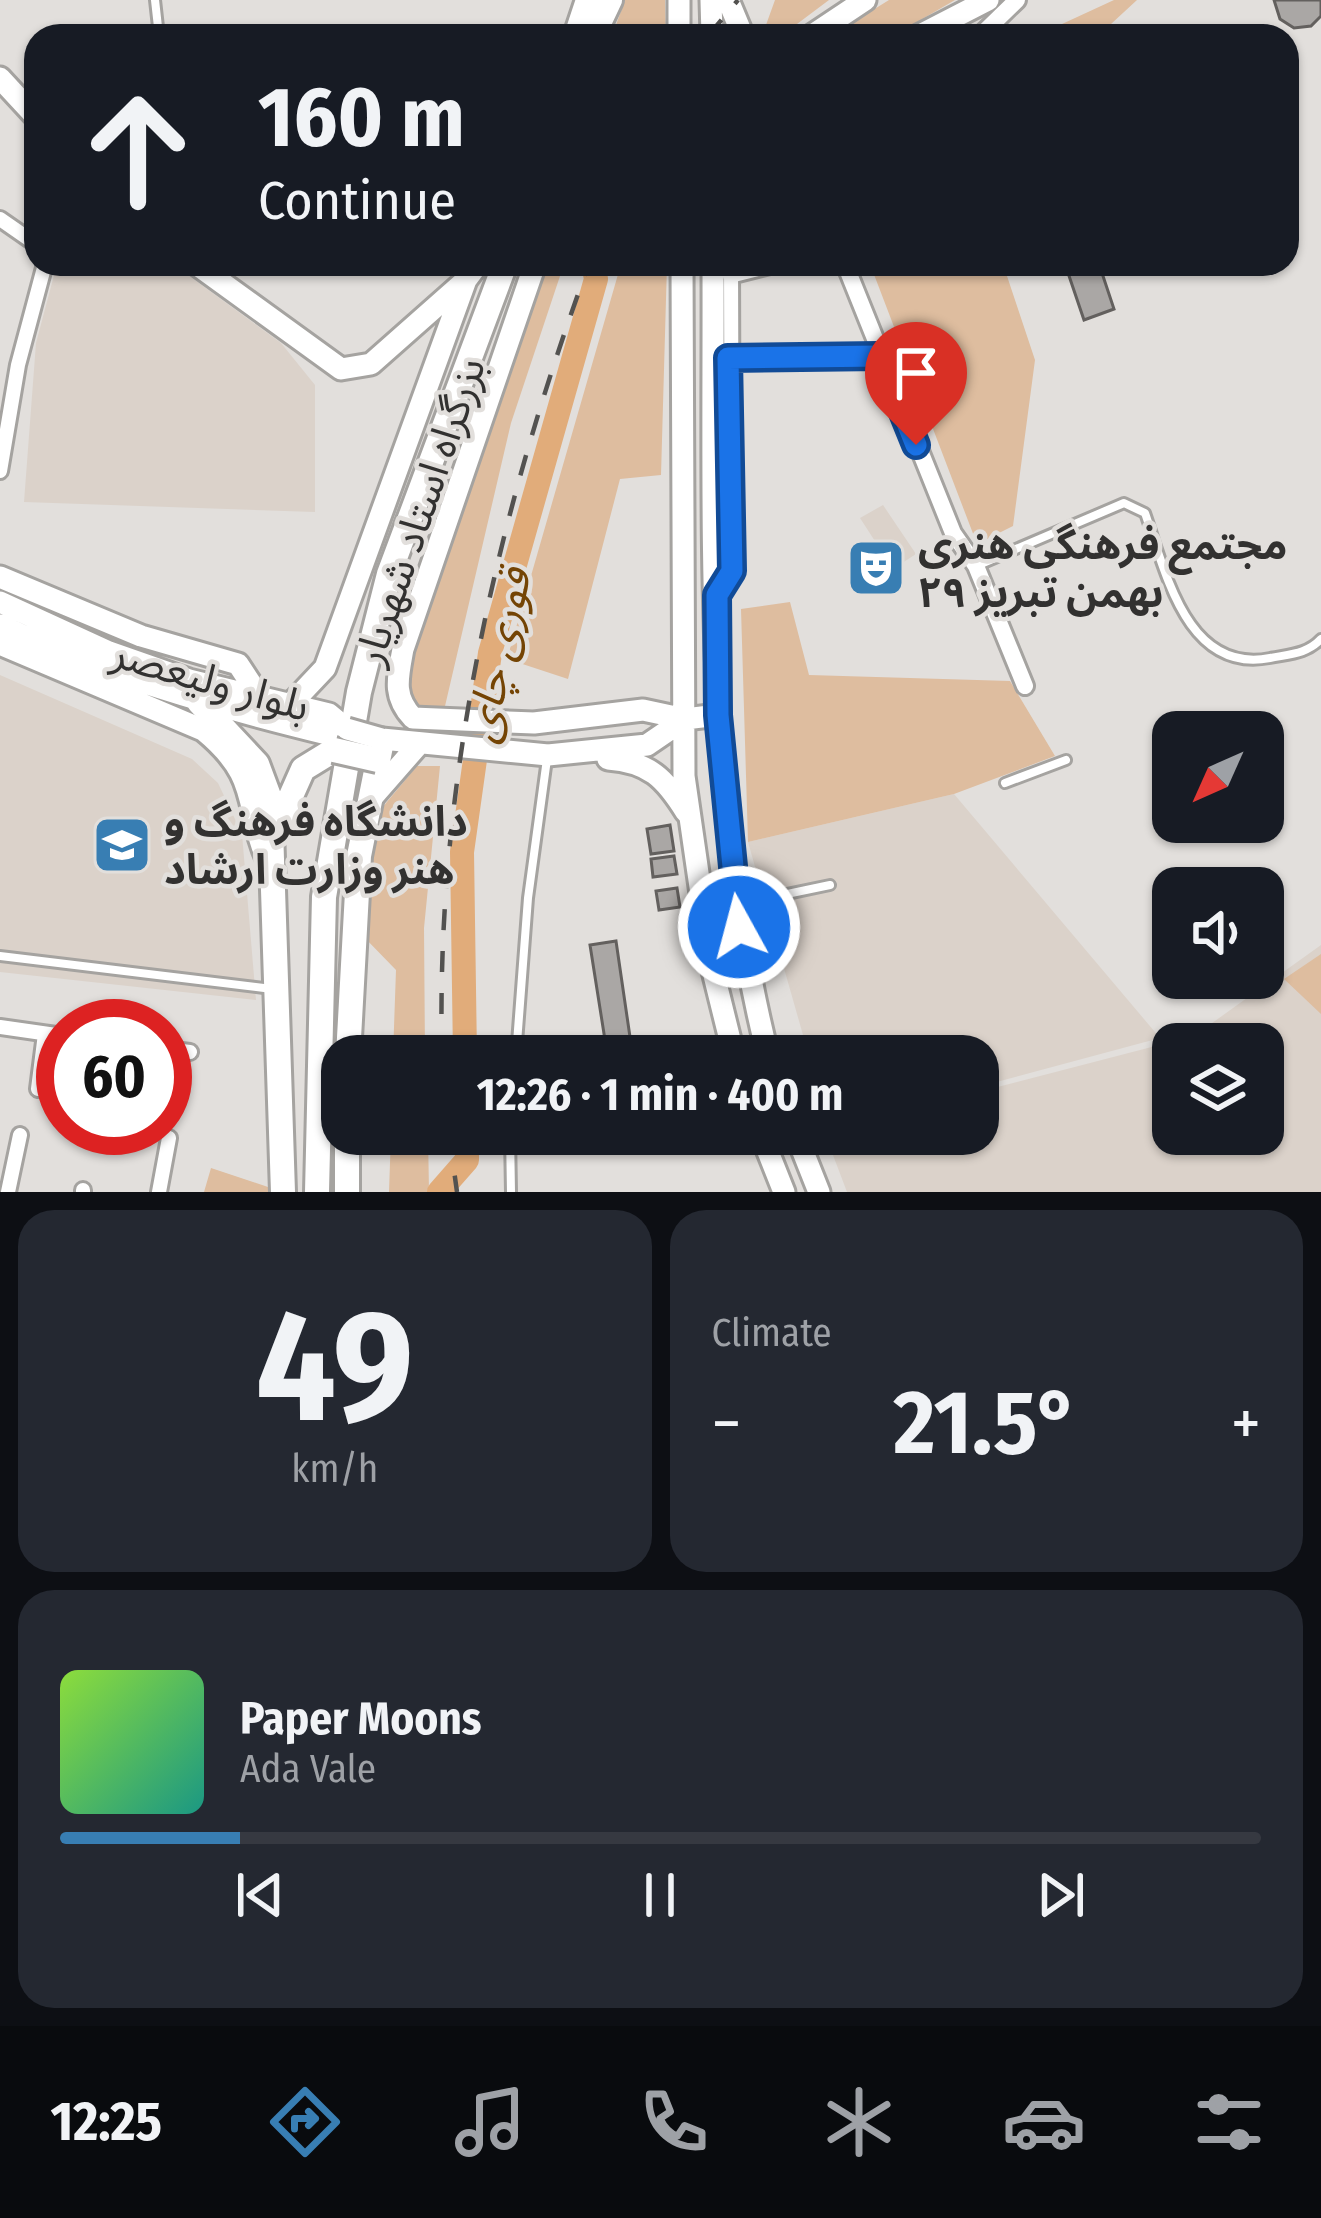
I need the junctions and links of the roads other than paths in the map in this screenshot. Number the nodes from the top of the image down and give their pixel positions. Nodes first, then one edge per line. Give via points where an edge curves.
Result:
1 (865, 0) edge
2 (988, 0) edge
3 (1017, 0) edge
4 (830, 24) edge
5 (941, 24) edge
6 (992, 24) edge
7 (0, 78) edge
8 (24, 104) edge
9 (42, 276) edge
10 (213, 276) edge
11 (468, 276) edge
12 (471, 276) edge
13 (501, 276) edge
14 (532, 276) edge
15 (682, 276) edge
16 (725, 276) edge
17 (725, 276) edge
18 (850, 276) edge
19 (880, 356) junction
20 (728, 358) junction
21 (0, 471) edge
22 (976, 566) junction
23 (0, 577) edge
24 (717, 595) junction
25 (0, 602) edge
26 (0, 625) edge
27 (1321, 640) edge
28 (0, 644) edge
29 (325, 668) junction
30 (1025, 686) dead end
31 (259, 696) junction
32 (199, 702) junction
33 (291, 704) junction
34 (718, 715) junction
35 (685, 718) junction
36 (340, 740) junction
37 (418, 745) junction
38 (380, 750) junction
39 (538, 754) junction
40 (1066, 760) dead end
41 (1005, 783) dead end
42 (369, 801) junction
43 (689, 818) junction
44 (273, 837) junction
45 (273, 873) junction
46 (830, 885) dead end
47 (736, 905) junction
48 (0, 956) edge
49 (274, 989) junction
50 (0, 1027) edge
51 (36, 1033) edge
52 (349, 1035) edge
53 (518, 1035) edge
54 (729, 1035) edge
55 (764, 1035) edge
56 (20, 1135) dead end
57 (166, 1155) edge
58 (347, 1155) edge
59 (510, 1155) edge
60 (769, 1155) edge
61 (804, 1155) edge
62 (809, 1169) junction
63 (782, 1187) edge
64 (8, 1192) edge
65 (159, 1192) edge
66 (283, 1192) edge
67 (317, 1192) edge
68 (347, 1192) edge
69 (511, 1192) edge
70 (819, 1192) edge

1 - 4 main road
2 - 5 main road
3 - 6 street
7 - 8 main road
9 - 21 street
10 - 11 main road via 341,369 371,364
12 - 29 main road
13 - 67 highway, بزرگراه استاد شهریار via 389,574 359,692 322,926
14 - 35 main road via 403,649 400,705 413,718 534,723 643,710
15 - 35 main road
16 - 20 street
17 - 24 main road
18 - 19 street
19 - 20 street
19 - 22 street via 953,533
20 - 24 street via 732,571
22 - 27 lane via 1124,503 1145,513 1182,617 1206,641 1246,663 1311,650
22 - 30 street
23 - 31 main road via 141,635 238,664
24 - 34 main road
25 - 31 main road, بلوار ولیعصر via 109,652
26 - 32 main road, بلوار ولیعصر
28 - 45 main road via 203,730 223,746 249,784
29 - 33 main road
29 - 36 main road
31 - 33 main road, بلوار ولیعصر
32 - 36 main road, بلوار ولیعصر
32 - 44 highway via 257,764
33 - 36 main road, بلوار ولیعصر via 329,714
34 - 35 main road
34 - 47 main road
35 - 39 main road via 646,745
35 - 43 main road
36 - 38 highway, bridge
36 - 44 highway via 303,769
37 - 38 main road
37 - 39 main road
37 - 42 main road
38 - 42 highway
39 - 43 main road via 638,761 663,779
39 - 53 lane
40 - 41 lane
42 - 52 highway
43 - 54 main road
44 - 45 highway
45 - 49 highway
46 - 47 lane
47 - 55 main road
48 - 49 lane
49 - 66 highway
50 - 51 street
56 - 64 street
57 - 65 street
58 - 68 highway
59 - 69 lane
60 - 63 main road
61 - 62 main road
62 - 63 main road
62 - 70 main road

